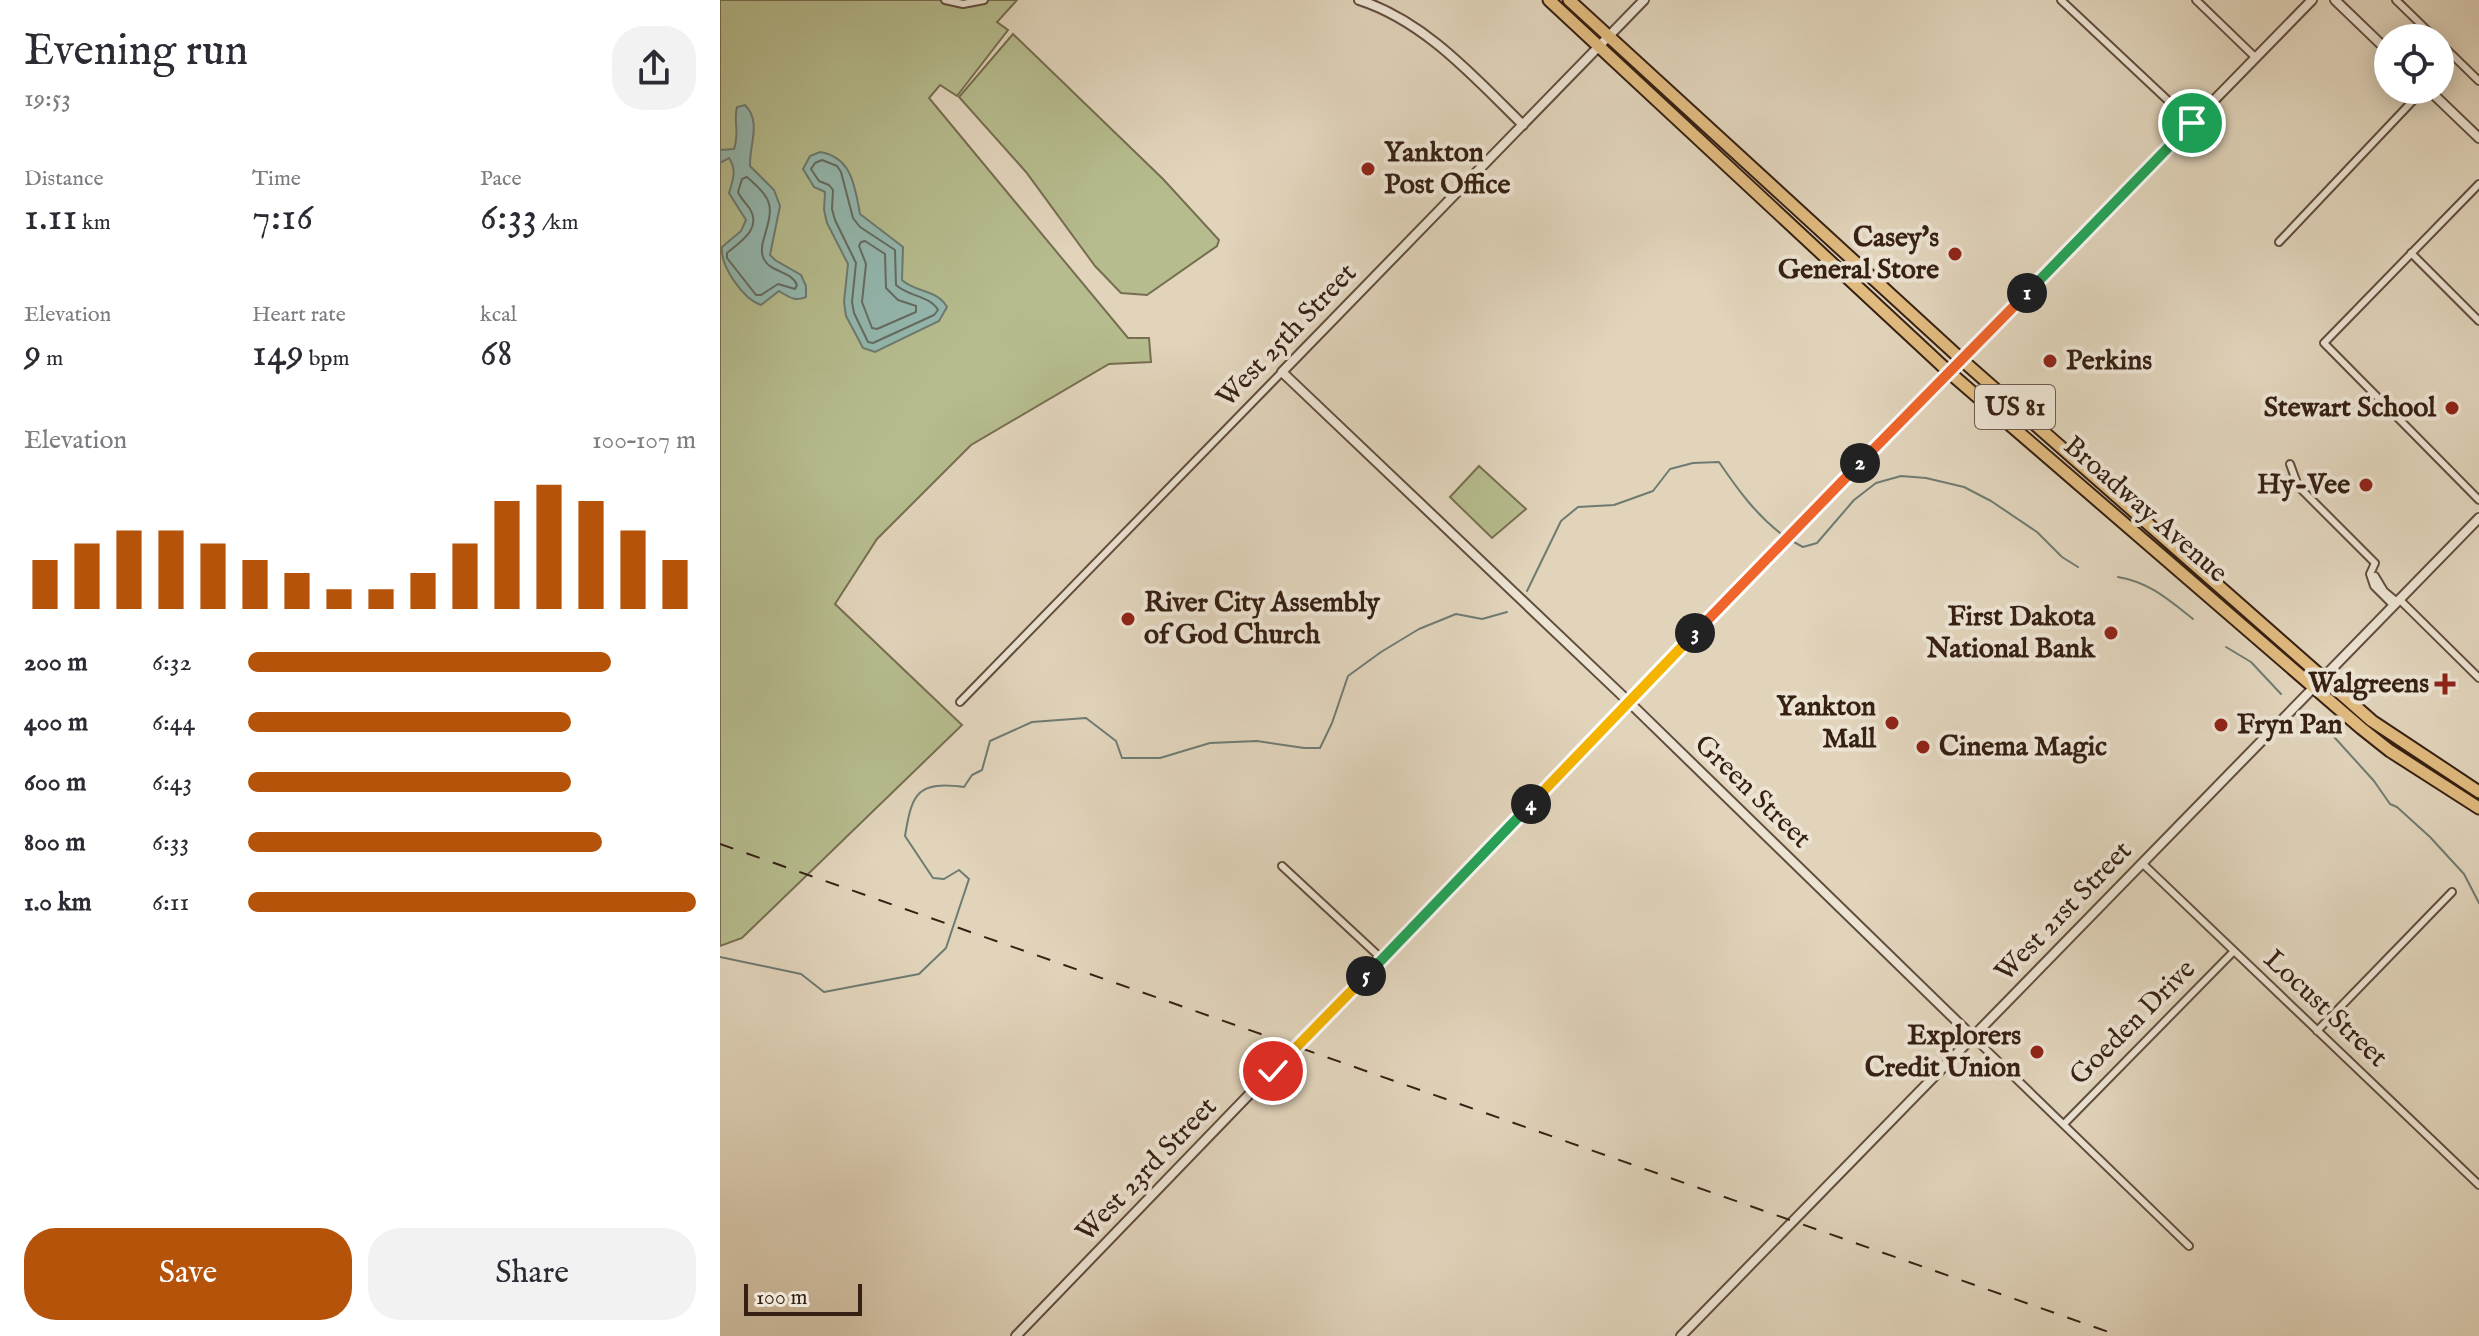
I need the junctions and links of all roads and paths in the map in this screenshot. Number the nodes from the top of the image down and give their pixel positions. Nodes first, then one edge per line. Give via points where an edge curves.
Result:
1 (945, 0) edge
2 (984, 0) edge
3 (1359, 0) edge
4 (1549, 0) edge
5 (1569, 0) edge
6 (1644, 0) edge
7 (2061, 0) edge
8 (2196, 0) edge
9 (2312, 0) edge
10 (2335, 0) edge
11 (2396, 0) edge
12 (2421, 24) edge
13 (1608, 37) junction
14 (2374, 38) edge
15 (1599, 47) junction
16 (2454, 57) edge
17 (2256, 58) junction
18 (2479, 81) edge
19 (2412, 104) edge
20 (2441, 104) edge
21 (2192, 123) junction
22 (1523, 125) junction
23 (2479, 138) edge
24 (2479, 184) edge
25 (2279, 242) dead end
26 (2411, 253) junction
27 (2479, 321) edge
28 (1962, 360) junction
29 (1282, 372) junction
30 (1950, 373) junction
31 (2290, 464) dead end
32 (2479, 500) edge
33 (2479, 518) edge
34 (2397, 603) junction
35 (2324, 678) junction
36 (2479, 678) edge
37 (2314, 688) junction
38 (960, 702) dead end
39 (1629, 702) junction
40 (2479, 792) edge
41 (2479, 808) edge
42 (2142, 863) junction
43 (1282, 866) dead end
44 (2452, 892) dead end
45 (2233, 952) junction
46 (1382, 959) junction
47 (2317, 1031) junction
48 (1973, 1037) junction
49 (2064, 1124) junction
50 (2479, 1185) edge
51 (2189, 1246) dead end
52 (1016, 1336) edge
53 (1681, 1336) edge

1 - 2 street
3 - 22 street via 1387,10 1427,36
4 - 15 highway, Broadway Avenue / US 81
5 - 13 highway, Broadway Avenue / US 81
6 - 13 street, West 25th Street
7 - 21 street
8 - 17 street
9 - 17 street, West 23rd Street
10 - 14 street
11 - 12 street
13 - 15 street, West 25th Street
13 - 28 highway, Broadway Avenue / US 81
15 - 22 street, West 25th Street
15 - 30 highway, Broadway Avenue / US 81
16 - 18 street
17 - 21 street, West 23rd Street
19 - 25 street
20 - 23 street
21 - 28 street, West 23rd Street
22 - 29 street, West 25th Street
24 - 26 street
26 - 27 street
26 - 32 street via 2324,343
28 - 30 street, West 23rd Street
28 - 35 highway, Broadway Avenue / US 81
29 - 38 street, West 25th Street
29 - 39 street, Green Street
30 - 37 highway, Broadway Avenue / US 81
30 - 39 street, West 23rd Street
31 - 34 street via 2298,486 2375,563 2376,580
33 - 34 street, West 21st Street
34 - 35 street, West 21st Street
34 - 36 street
35 - 37 street, West 21st Street
35 - 40 highway, Broadway Avenue / US 81 via 2372,721
37 - 41 highway, Broadway Avenue / US 81 via 2390,751
37 - 42 street, West 21st Street
39 - 46 street, West 23rd Street
39 - 48 street, Green Street
42 - 45 street, Locust Street
42 - 48 street, West 21st Street
43 - 46 street
44 - 47 street
45 - 47 street, Locust Street
45 - 49 street, Goeden Drive
46 - 52 street, West 23rd Street
47 - 50 street, Locust Street
48 - 49 street, Green Street
48 - 53 street, West 21st Street
49 - 51 street, Green Street

